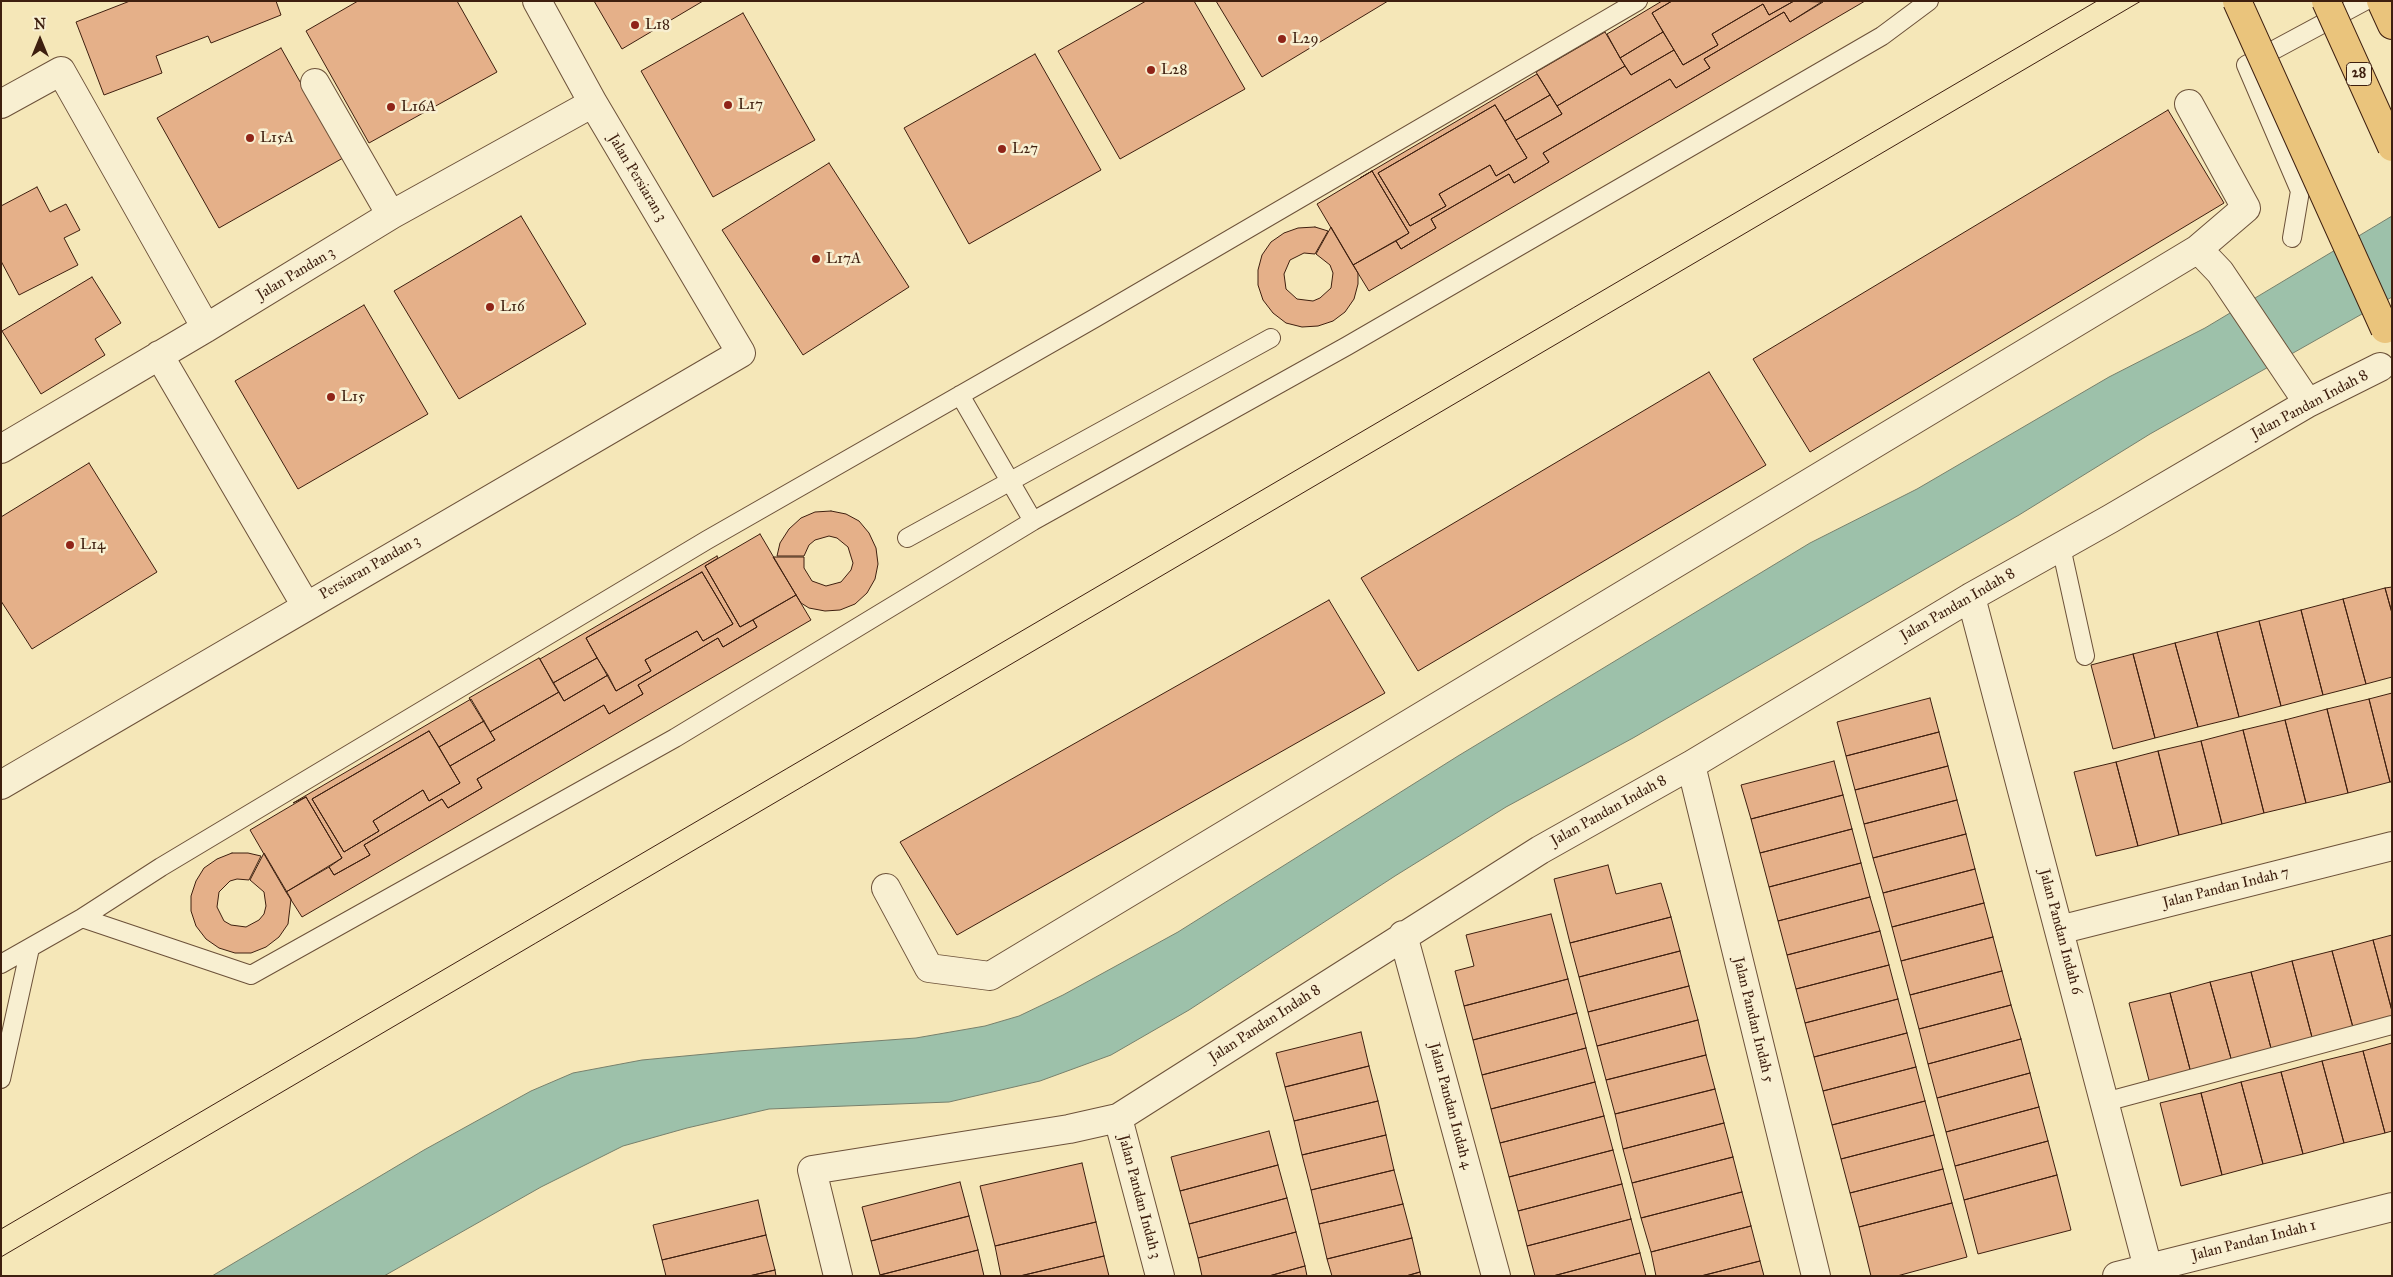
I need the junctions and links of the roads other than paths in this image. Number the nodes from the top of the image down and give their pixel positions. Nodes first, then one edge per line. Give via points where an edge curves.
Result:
1 (536, 1) edge
2 (1638, 1) edge
3 (1929, 1) edge
4 (2236, 1) edge
5 (2326, 1) edge
6 (2365, 1) edge
7 (2381, 1) edge
8 (2392, 25) edge
9 (315, 83) dead end
10 (593, 103) junction
11 (1, 104) edge
12 (2189, 104) dead end
13 (2392, 147) edge
14 (392, 215) junction
15 (2292, 238) dead end
16 (2198, 249) junction
17 (206, 328) junction
18 (2388, 336) edge
19 (1271, 338) dead end
20 (741, 353) joint
21 (159, 355) junction
22 (2380, 368) dead end
23 (960, 395) junction
24 (2308, 403) junction
25 (1, 448) edge
26 (1010, 481) junction
27 (1033, 521) junction
28 (908, 538) dead end
29 (2061, 546) junction
30 (1971, 596) junction
31 (306, 606) junction
32 (2085, 656) dead end
33 (1691, 765) junction
34 (1, 785) edge
35 (2392, 846) edge
36 (886, 888) dead end
37 (82, 918) junction
38 (2060, 930) junction
39 (1403, 935) junction
40 (30, 948) junction
41 (1, 964) edge
42 (2392, 1025) edge
43 (1, 1080) edge
44 (2105, 1102) junction
45 (1118, 1118) junction
46 (2392, 1207) edge
47 (2148, 1268) junction
48 (838, 1276) edge
49 (1160, 1276) edge
50 (1496, 1276) edge
51 (1816, 1276) edge
52 (2116, 1276) edge

1 - 10 street, Jalan Persiaran 3
2 - 23 lane
3 - 27 lane via 1882,36 1434,296
4 - 18 highway, bridge
5 - 13 highway, 28, bridge
6 - 15 lane via 2246,65 2300,191
7 - 8 highway
9 - 14 street
10 - 14 street, Jalan Pandan 3
10 - 20 street, Jalan Persiaran 3
11 - 17 street via 60,71
12 - 16 street via 2246,208
14 - 17 street, Jalan Pandan 3
16 - 24 street via 2220,272
16 - 36 street via 990,976 929,968
17 - 21 street, Jalan Pandan 3
19 - 26 lane
20 - 31 street, Persiaran Pandan 3
21 - 25 street, Jalan Pandan 3
21 - 31 street
22 - 24 street, Jalan Pandan Indah 8
23 - 26 lane
23 - 37 lane via 681,555 160,867
24 - 29 street, Jalan Pandan Indah 8
26 - 27 lane
26 - 28 lane
27 - 37 lane via 675,738 252,975
29 - 30 street, Jalan Pandan Indah 8
29 - 32 lane
30 - 33 street, Jalan Pandan Indah 8
30 - 38 street, Jalan Pandan Indah 6
31 - 34 street, Persiaran Pandan 3
33 - 39 street, Jalan Pandan Indah 8 via 1540,850
33 - 51 street, Jalan Pandan Indah 5
35 - 38 street, Jalan Pandan Indah 7
37 - 40 lane
38 - 44 street, Jalan Pandan Indah 6
39 - 45 street, Jalan Pandan Indah 8
39 - 50 street, Jalan Pandan Indah 4
40 - 41 lane
40 - 43 lane
42 - 44 lane
44 - 47 street, Jalan Pandan Indah 6
45 - 48 street, Jalan Pandan Indah 8 via 812,1170
45 - 49 street, Jalan Pandan Indah 3
46 - 47 street, Jalan Pandan Indah 1
47 - 52 street, Jalan Pandan Indah 1

